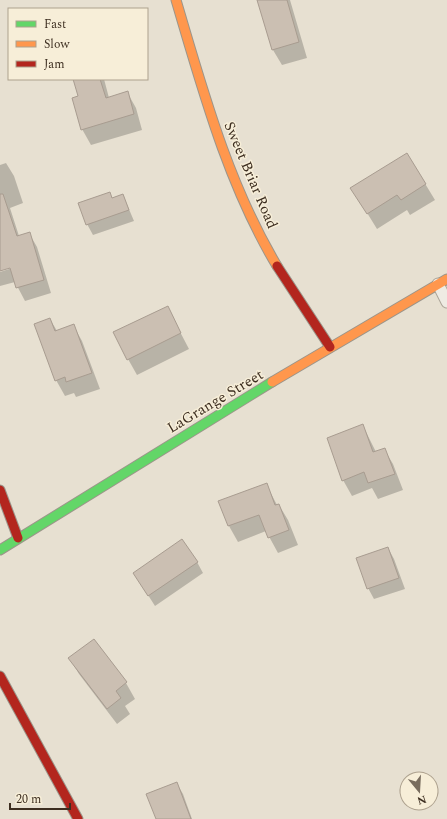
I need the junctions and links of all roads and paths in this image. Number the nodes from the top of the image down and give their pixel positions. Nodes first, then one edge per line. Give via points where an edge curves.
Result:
1 (176, 0) edge
2 (442, 282) edge
3 (447, 302) edge
4 (330, 347) junction
5 (0, 490) edge
6 (18, 538) junction
7 (0, 550) edge
8 (0, 676) edge
9 (78, 819) edge

1 - 4 street, Sweet Briar Road via 214,127 252,220 288,285
2 - 3 lane
2 - 4 street, LaGrange Street
4 - 6 street, LaGrange Street
5 - 6 street
6 - 7 street, LaGrange Street
8 - 9 street

